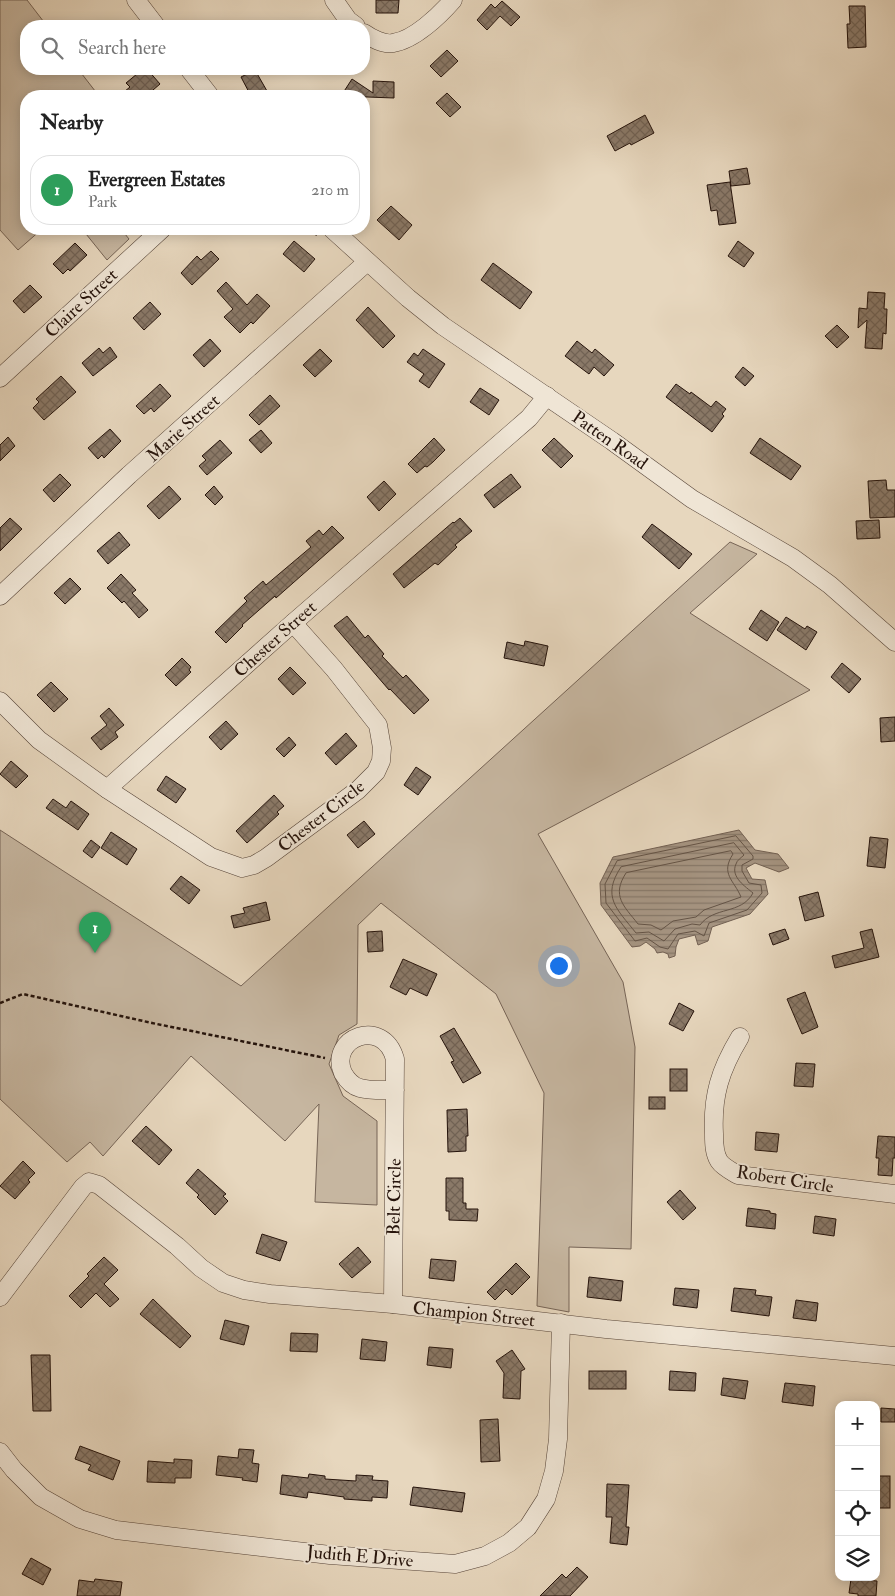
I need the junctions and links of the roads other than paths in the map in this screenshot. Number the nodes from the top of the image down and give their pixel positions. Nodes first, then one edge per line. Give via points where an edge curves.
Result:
1 (136, 0) edge
2 (334, 0) edge
3 (453, 0) edge
4 (151, 20) edge
5 (348, 20) edge
6 (370, 37) edge
7 (193, 75) edge
8 (205, 90) edge
9 (155, 235) edge
10 (338, 235) edge
11 (367, 262) junction
12 (0, 378) edge
13 (547, 396) junction
14 (0, 596) edge
15 (293, 622) junction
16 (895, 642) edge
17 (0, 701) edge
18 (107, 789) junction
19 (740, 1037) dead end
20 (395, 1090) junction
21 (895, 1194) edge
22 (0, 1297) edge
23 (393, 1304) junction
24 (561, 1323) junction
25 (895, 1356) edge
26 (0, 1452) edge

1 - 4 street
2 - 5 street
3 - 6 street via 417,33 392,44
7 - 8 street
9 - 12 street, Claire Street
10 - 11 street, Patten Road
11 - 13 street, Patten Road via 443,326
11 - 14 street, Marie Street via 129,475
13 - 15 street, Chester Street via 529,418
13 - 16 street, Patten Road via 692,499 793,558 830,585
15 - 18 street, Chester Street
15 - 18 street, Chester Circle via 378,725 382,748 380,761 376,772 358,790 266,858 242,868 211,857
17 - 18 street via 39,740
19 - 21 street, Robert Circle via 718,1082 714,1107 714,1150 719,1161 738,1175
20 - 20 street, Belt Circle via 395,1059 388,1043 372,1035 362,1035 347,1045 341,1062 346,1078 361,1088
20 - 23 street, Belt Circle
22 - 23 street, Champion Street via 88,1182 99,1185 223,1283 270,1294
23 - 24 street, Champion Street
24 - 25 street, Champion Street
24 - 26 street, Judith E Drive via 558,1439 546,1499 528,1527 509,1543 485,1556 455,1564 330,1555 116,1530 80,1518 41,1497

